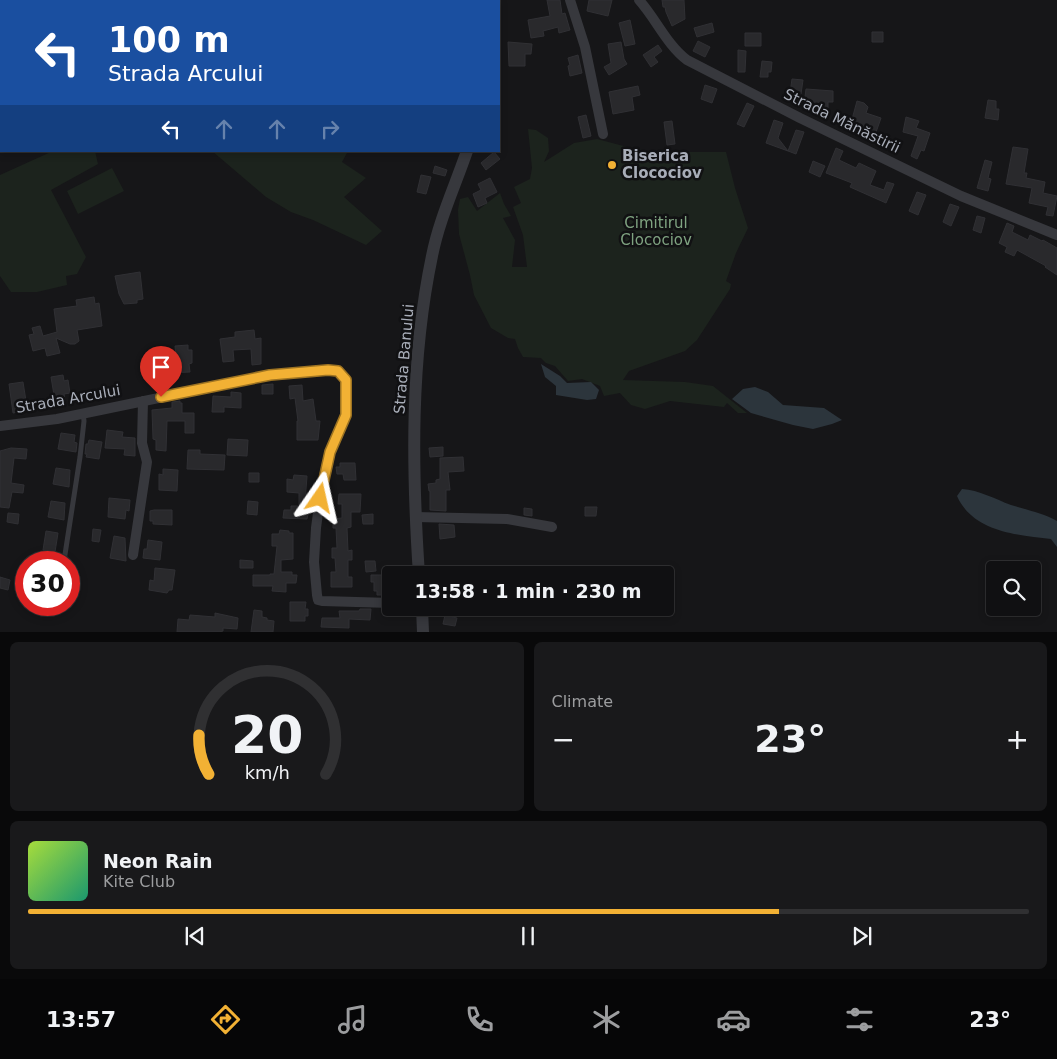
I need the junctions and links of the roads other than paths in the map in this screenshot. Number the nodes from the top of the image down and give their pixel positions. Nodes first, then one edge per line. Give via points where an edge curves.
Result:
1 (570, 0) edge
2 (639, 0) edge
3 (648, 4) edge
4 (603, 134) dead end
5 (467, 152) edge
6 (1057, 235) edge
7 (143, 401) junction
8 (83, 413) junction
9 (0, 426) edge
10 (415, 516) junction
11 (552, 526) dead end
12 (66, 551) edge
13 (133, 555) dead end
14 (418, 566) edge
15 (382, 603) edge
16 (422, 616) edge
17 (423, 632) edge

1 - 4 street via 585,47
2 - 3 street, Strada Mănăstirii
3 - 6 street, Strada Mănăstirii via 676,52 687,60 952,191
5 - 10 street, Strada Banului via 432,254 425,293 415,385
7 - 8 street, Strada Arcului
7 - 13 street via 142,443 147,462
7 - 15 street, Strada Arcului via 270,375 328,370 343,375 346,380 346,415 330,452 316,528 314,562 318,600
8 - 9 street, Strada Arcului
8 - 12 lane via 80,457
10 - 11 street via 507,519
10 - 14 street, Strada Banului
16 - 17 street

